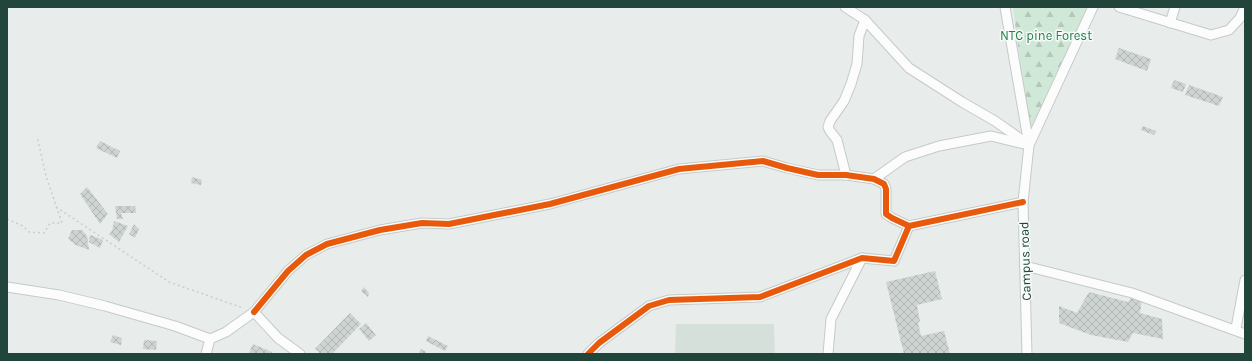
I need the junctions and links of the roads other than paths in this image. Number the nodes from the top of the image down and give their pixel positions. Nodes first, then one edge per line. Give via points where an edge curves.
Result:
1 (845, 7) edge
2 (1005, 7) edge
3 (1093, 7) edge
4 (1119, 7) edge
5 (1175, 7) edge
6 (1245, 7) edge
7 (865, 20) junction
8 (1170, 23) junction
9 (1029, 145) junction
10 (846, 175) junction
11 (874, 179) junction
12 (1023, 202) junction
13 (909, 226) junction
14 (862, 258) junction
15 (1025, 266) junction
16 (1245, 280) edge
17 (7, 287) edge
18 (254, 312) junction
19 (1236, 328) dead end
20 (1245, 334) edge
21 (210, 339) junction
22 (206, 354) edge
23 (300, 354) edge
24 (588, 354) edge
25 (828, 354) edge
26 (1027, 354) edge

1 - 7 street
2 - 9 street
3 - 9 street
4 - 8 street
5 - 8 street
6 - 8 street via 1240,18 1229,30 1211,36
7 - 9 street via 909,68
7 - 10 street via 859,36 857,64 851,84 828,127 837,140
9 - 11 street via 991,136 939,146 905,158
9 - 12 street, Campus road
10 - 11 street
10 - 18 street via 818,175 763,161 679,169 550,204 457,223 422,223 380,230 327,244 306,255 288,271
11 - 13 street via 884,184 886,189 886,214
12 - 13 street
12 - 15 street, Campus road
13 - 14 street via 894,261
14 - 24 street via 760,297 669,300 649,306
14 - 25 street via 830,319
15 - 20 street via 1132,293
15 - 26 street, Campus road
16 - 19 street
17 - 21 street via 59,294 175,326
18 - 21 street via 226,332
18 - 23 street via 278,338
21 - 22 street

